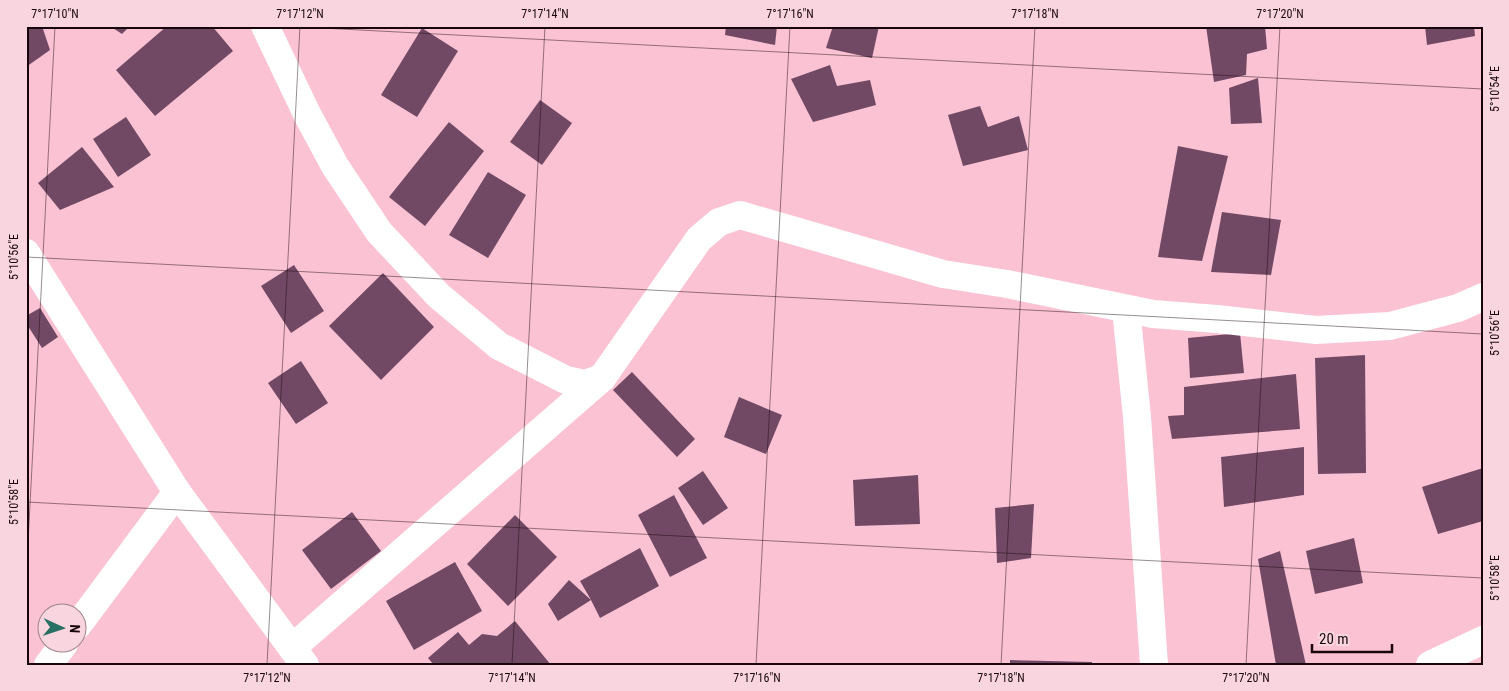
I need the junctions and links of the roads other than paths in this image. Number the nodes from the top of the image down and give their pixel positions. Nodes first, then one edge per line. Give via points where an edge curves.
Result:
1 (264, 26) edge
2 (26, 253) edge
3 (1483, 297) edge
4 (1126, 310) junction
5 (602, 378) junction
6 (177, 492) junction
7 (88, 612) edge
8 (1483, 640) edge
9 (56, 654) edge
10 (298, 656) edge
11 (48, 665) edge
12 (1154, 665) edge
13 (1430, 665) edge

1 - 5 street via 335,166 379,232 439,296 499,346 566,380 585,384
2 - 6 street
3 - 4 street via 1458,308 1390,326 1316,330
4 - 5 street via 1007,284 943,274 740,215 718,222 699,239
4 - 12 street via 1137,417
5 - 10 street
6 - 7 street
6 - 10 street
8 - 13 street
9 - 11 street

